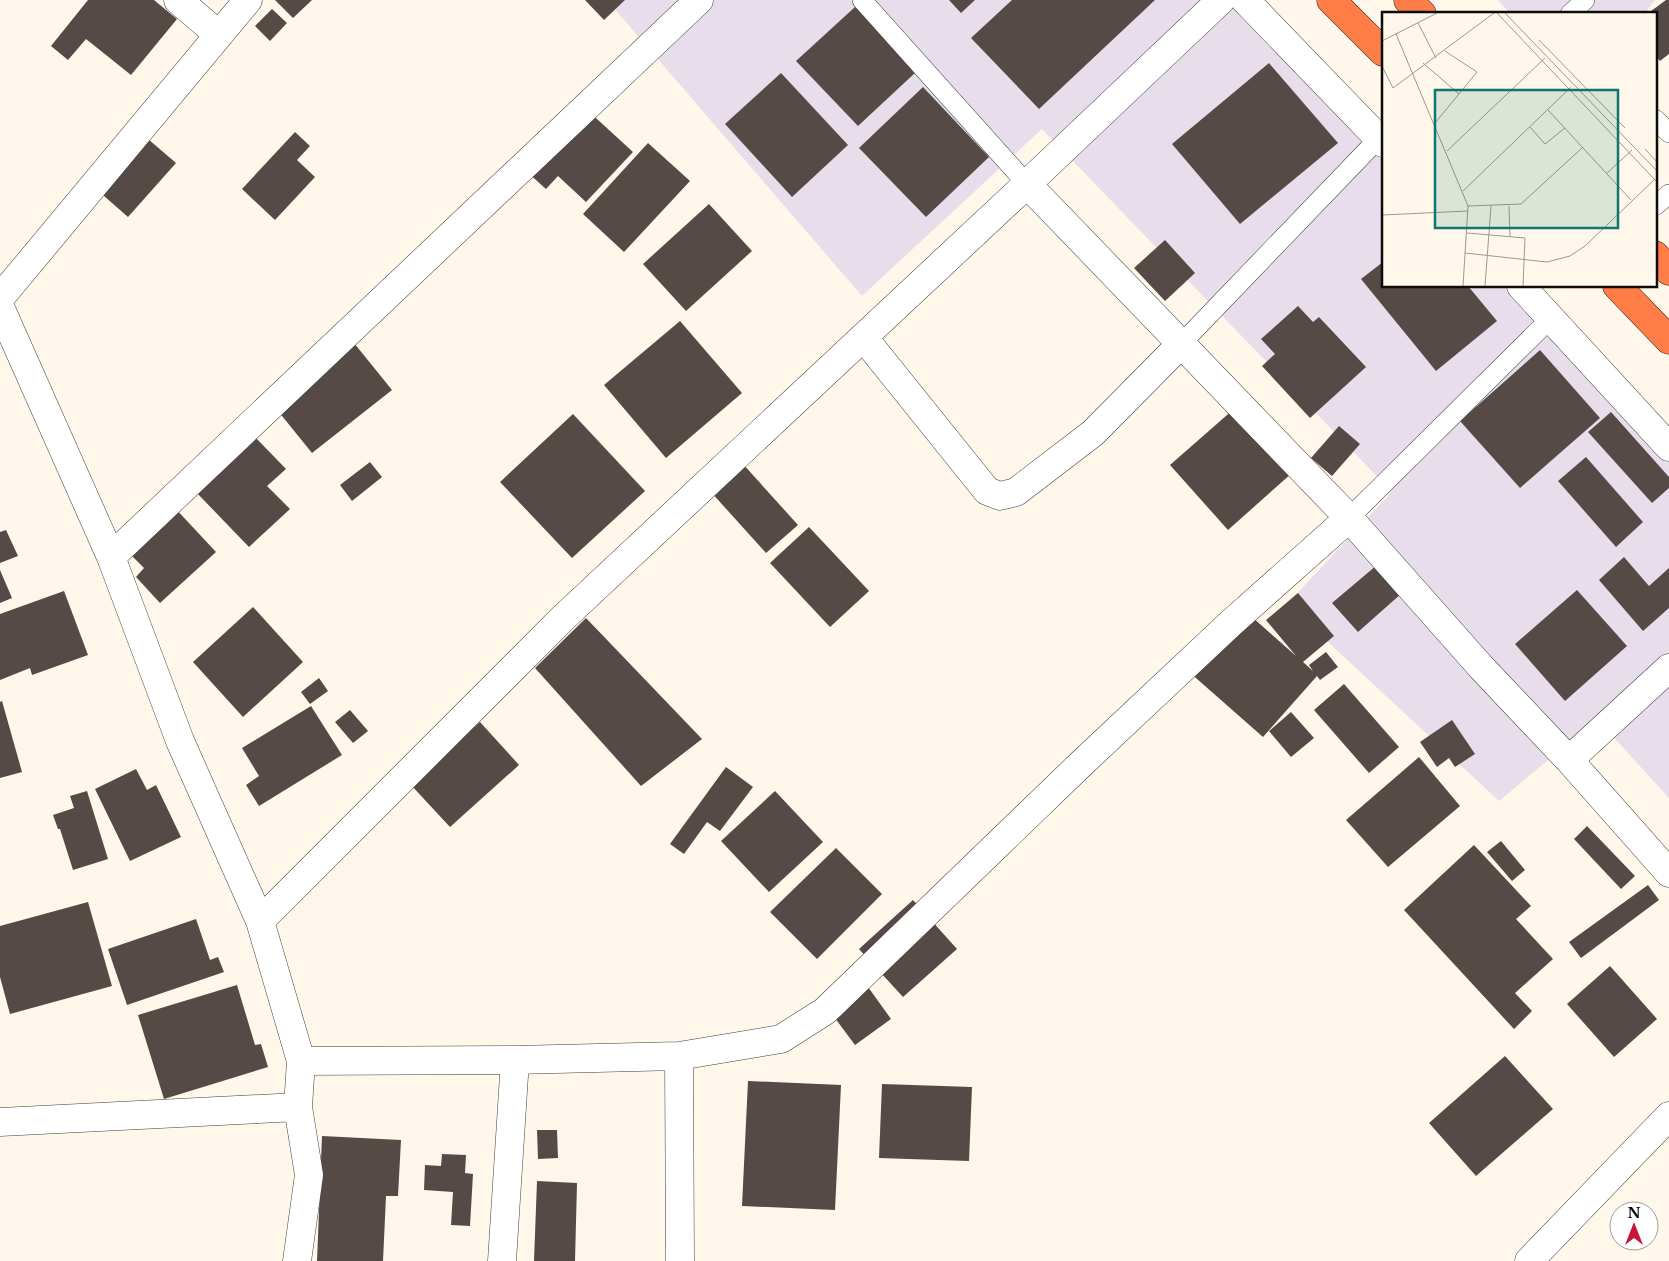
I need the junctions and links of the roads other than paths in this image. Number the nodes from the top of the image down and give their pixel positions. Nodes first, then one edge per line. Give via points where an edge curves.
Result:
1 (178, 0) edge
2 (248, 0) edge
3 (699, 0) edge
4 (862, 0) edge
5 (1220, 0) edge
6 (1245, 0) edge
7 (1331, 0) edge
8 (1408, 0) edge
9 (1585, 0) edge
10 (1420, 12) edge
11 (1572, 12) edge
12 (219, 35) junction
13 (1382, 51) edge
14 (1656, 120) edge
15 (1669, 133) edge
16 (1381, 140) edge
17 (1027, 184) junction
18 (1669, 194) edge
19 (1656, 205) edge
20 (1523, 288) edge
21 (1619, 288) edge
22 (0, 298) edge
23 (0, 307) edge
24 (1551, 318) junction
25 (864, 338) junction
26 (1669, 340) edge
27 (1182, 344) junction
28 (1669, 447) edge
29 (1349, 518) junction
30 (111, 557) junction
31 (1669, 668) edge
32 (1569, 760) junction
33 (1669, 873) edge
34 (260, 921) junction
35 (678, 1056) junction
36 (515, 1060) junction
37 (301, 1061) junction
38 (298, 1108) junction
39 (1669, 1116) edge
40 (0, 1122) edge
41 (297, 1261) edge
42 (502, 1261) edge
43 (680, 1261) edge
44 (1529, 1261) edge

1 - 12 street
2 - 12 street
3 - 30 street
4 - 17 lane
5 - 17 street
6 - 16 street
7 - 13 highway
8 - 10 highway
9 - 11 lane
12 - 22 street
14 - 15 lane
16 - 27 lane
17 - 25 street
17 - 27 street
18 - 19 lane
20 - 24 street
21 - 26 highway
23 - 30 street
24 - 28 street
24 - 29 lane
25 - 27 street via 987,491 1000,496 1016,492 1093,433
25 - 34 street via 563,618
27 - 29 street
29 - 32 street via 1481,667
29 - 35 street via 1089,756 825,1011 781,1039
30 - 34 street via 180,741
31 - 32 street
32 - 33 street
34 - 37 street
35 - 36 street
35 - 43 street
36 - 37 street
36 - 42 street
37 - 38 street
38 - 40 street
38 - 41 street via 309,1175
39 - 44 street

